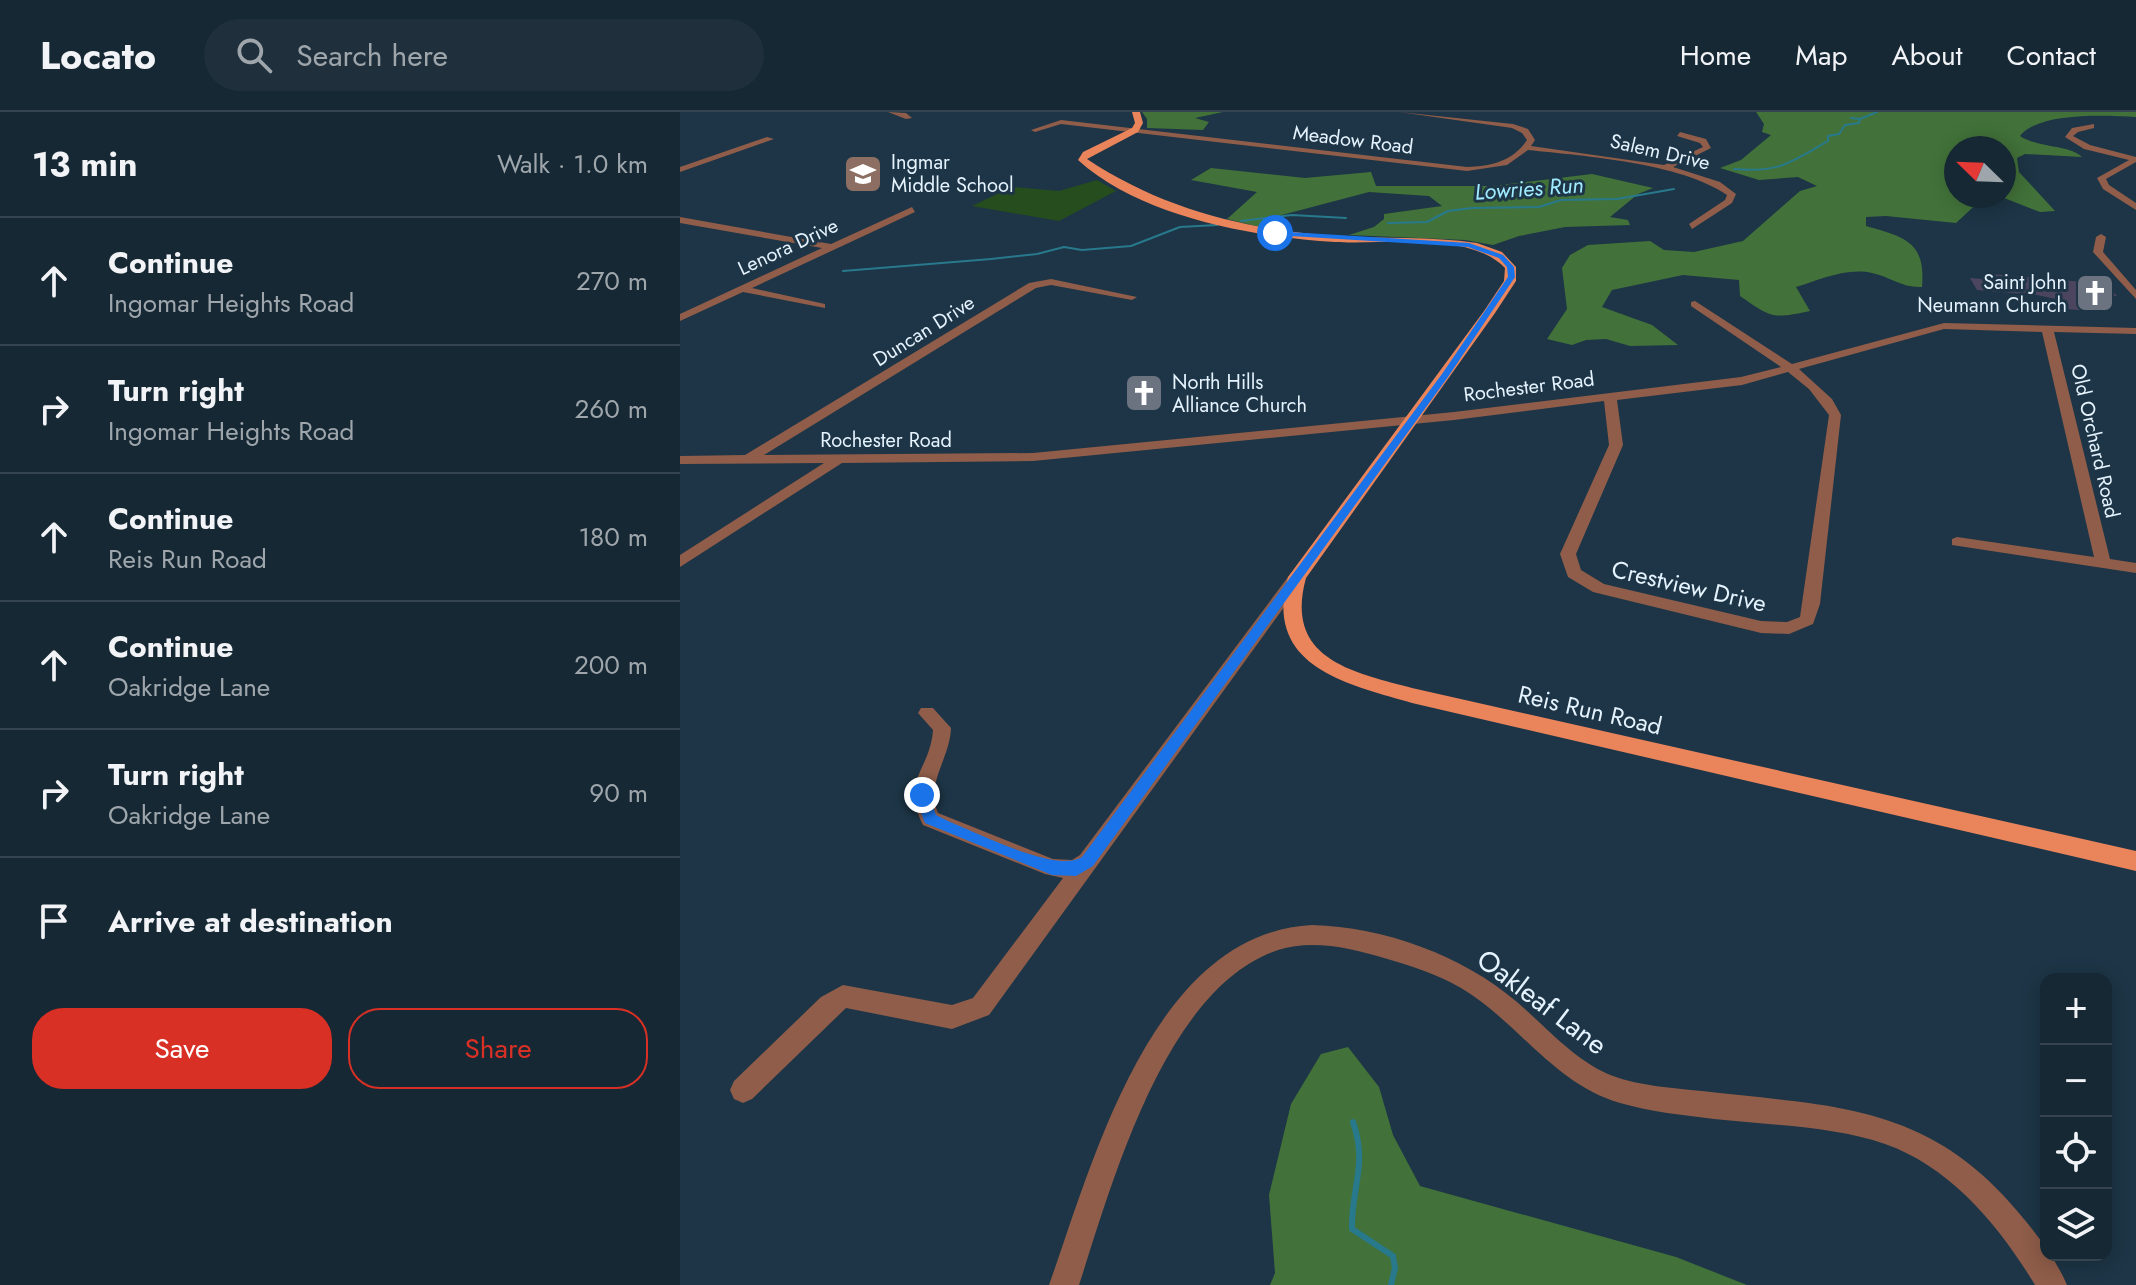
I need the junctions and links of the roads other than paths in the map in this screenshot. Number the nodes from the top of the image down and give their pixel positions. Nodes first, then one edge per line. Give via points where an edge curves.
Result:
1 (891, 112) edge
2 (1136, 112) edge
3 (1402, 112) edge
4 (908, 118) dead end
5 (2091, 126) dead end
6 (1035, 130) dead end
7 (1135, 130) junction
8 (1680, 134) dead end
9 (770, 139) dead end
10 (1526, 148) junction
11 (2136, 159) edge
12 (682, 168) edge
13 (1663, 169) junction
14 (2136, 207) edge
15 (912, 210) dead end
16 (680, 220) edge
17 (1692, 226) dead end
18 (2101, 237) dead end
19 (831, 247) junction
20 (742, 289) junction
21 (2136, 296) edge
22 (1132, 297) dead end
23 (1695, 304) dead end
24 (821, 306) dead end
25 (680, 318) edge
26 (2047, 328) junction
27 (2136, 331) edge
28 (1790, 369) junction
29 (1610, 397) junction
30 (1412, 420) junction
31 (680, 460) edge
32 (747, 460) junction
33 (836, 461) junction
34 (1957, 542) dead end
35 (680, 562) edge
36 (2103, 563) junction
37 (2136, 568) edge
38 (1297, 577) junction
39 (1289, 617) junction
40 (1239, 652) junction
41 (927, 713) dead end
42 (1087, 861) junction
43 (2136, 861) edge
44 (743, 1090) dead end
45 (1064, 1285) edge
46 (2052, 1285) edge

1 - 4 street
2 - 7 main road
3 - 10 street via 1506,124 1527,133 1531,140
5 - 11 street via 2069,137
6 - 7 street, Meadow Road via 1061,122
7 - 10 street, Meadow Road via 1477,169 1504,164
7 - 30 main road via 1082,160 1156,201 1232,224 1309,237 1469,245 1505,260 1511,267 1510,281
8 - 13 street via 1703,141 1707,148
9 - 12 street
10 - 13 street, Salem Drive
11 - 14 street via 2101,178
13 - 17 street, Salem Drive via 1715,183 1732,194
15 - 19 street, Lenora Drive
16 - 19 street
18 - 21 street via 2098,252
19 - 20 street, Lenora Drive
20 - 24 street
20 - 25 street, Lenora Drive
22 - 32 street, Duncan Drive via 1051,282 1033,285
23 - 28 street, Crestview Drive
26 - 27 street, Rochester Road
26 - 28 street, Rochester Road via 1928,328
26 - 36 street, Old Orchard Road
28 - 29 street, Rochester Road via 1742,381
28 - 29 street, Crestview Drive via 1823,393 1835,415 1810,612 1807,620 1789,628 1761,627 1599,588 1574,573 1568,554 1616,445
29 - 30 street, Rochester Road
30 - 33 street, Rochester Road via 1033,457
30 - 38 main road
31 - 32 street, Rochester Road
32 - 33 street, Rochester Road
33 - 35 street
34 - 36 street
36 - 37 street
38 - 39 main road
38 - 40 street
39 - 40 street
39 - 43 main road, Reis Run Road via 1312,656 1358,679 1631,747
40 - 42 street
41 - 42 street via 942,728 943,738 923,783 930,819 1052,868 1076,869
42 - 44 street via 981,1007 952,1017 843,996
45 - 46 street, Oakleaf Lane via 1121,1124 1183,1014 1228,965 1270,941 1316,934 1431,962 1476,985 1601,1083 1627,1093 1855,1123 1918,1145 1999,1210

